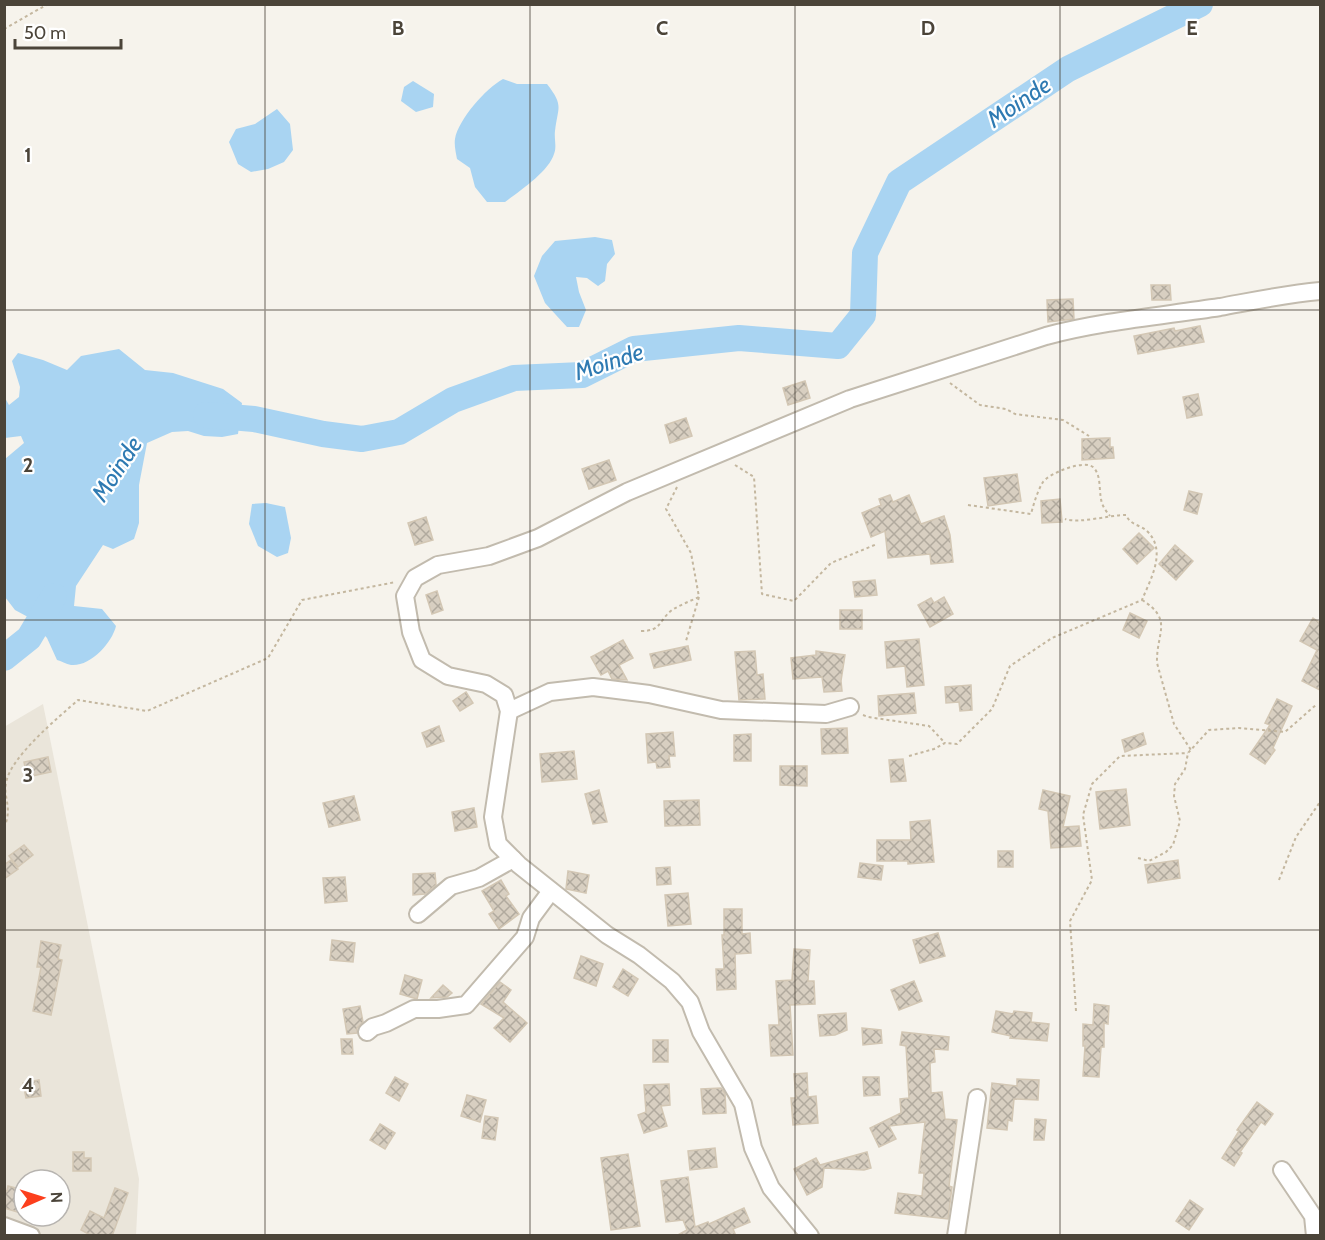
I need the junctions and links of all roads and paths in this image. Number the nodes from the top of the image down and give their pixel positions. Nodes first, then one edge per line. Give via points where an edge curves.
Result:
1 (48, 4) edge
2 (4, 29) edge
3 (1320, 291) edge
4 (938, 371) junction
5 (1089, 436) dead end
6 (727, 459) dead end
7 (679, 470) junction
8 (968, 506) dead end
9 (1110, 516) junction
10 (1065, 519) dead end
11 (877, 544) dead end
12 (415, 578) junction
13 (699, 597) junction
14 (1142, 600) junction
15 (641, 631) dead end
16 (686, 641) dead end
17 (1317, 704) dead end
18 (850, 707) joint
19 (509, 711) junction
20 (945, 743) junction
21 (1190, 752) junction
22 (909, 756) dead end
23 (1320, 801) edge
24 (4, 828) edge
25 (1138, 858) dead end
26 (513, 859) junction
27 (1279, 880) dead end
28 (552, 891) junction
29 (418, 914) dead end
30 (1076, 1011) dead end
31 (367, 1032) dead end
32 (977, 1098) dead end
33 (1282, 1170) dead end
34 (4, 1226) edge
35 (806, 1234) edge
36 (31, 1236) edge
37 (956, 1236) edge
38 (1315, 1236) edge

1 - 2 path
3 - 4 street via 1076,328
4 - 5 path via 980,405 1063,420
4 - 7 street via 850,399
6 - 11 path via 754,477 762,594 794,601 831,563
7 - 12 street via 538,538 489,556 438,565
7 - 13 path via 679,483 666,509 690,553
8 - 9 path via 1031,514 1044,480 1078,464 1087,464 1094,468 1103,506
9 - 10 path via 1079,522
9 - 14 path via 1126,515 1133,525 1147,531 1154,544 1157,561
12 - 19 street via 405,596 411,632 422,660 448,676 486,684 504,695
12 - 24 path via 302,600 268,658 147,711 78,700 37,736 11,771 5,783 9,809
13 - 15 path via 673,610 659,627
13 - 16 path
14 - 20 path via 1052,638 1010,666 992,709 957,744
14 - 21 path via 1156,609 1160,619 1157,663 1174,724
17 - 21 path via 1285,732 1209,730
18 - 19 street via 826,714 721,710 649,694 593,687 550,692
18 - 20 path via 868,717 929,726
19 - 26 street via 492,817 498,844
20 - 22 path
21 - 25 path via 1185,769 1174,784 1180,821 1173,845 1149,861
21 - 30 path via 1120,756 1092,784 1083,816 1092,880 1070,921
23 - 27 path via 1296,837
26 - 28 street
26 - 29 street via 479,878 451,886
28 - 31 street via 531,918 525,937 466,1005 414,1009
28 - 35 street via 672,981 690,1002 701,1032 743,1104 753,1148 771,1188
32 - 37 street
33 - 38 street via 1313,1216
34 - 36 street

